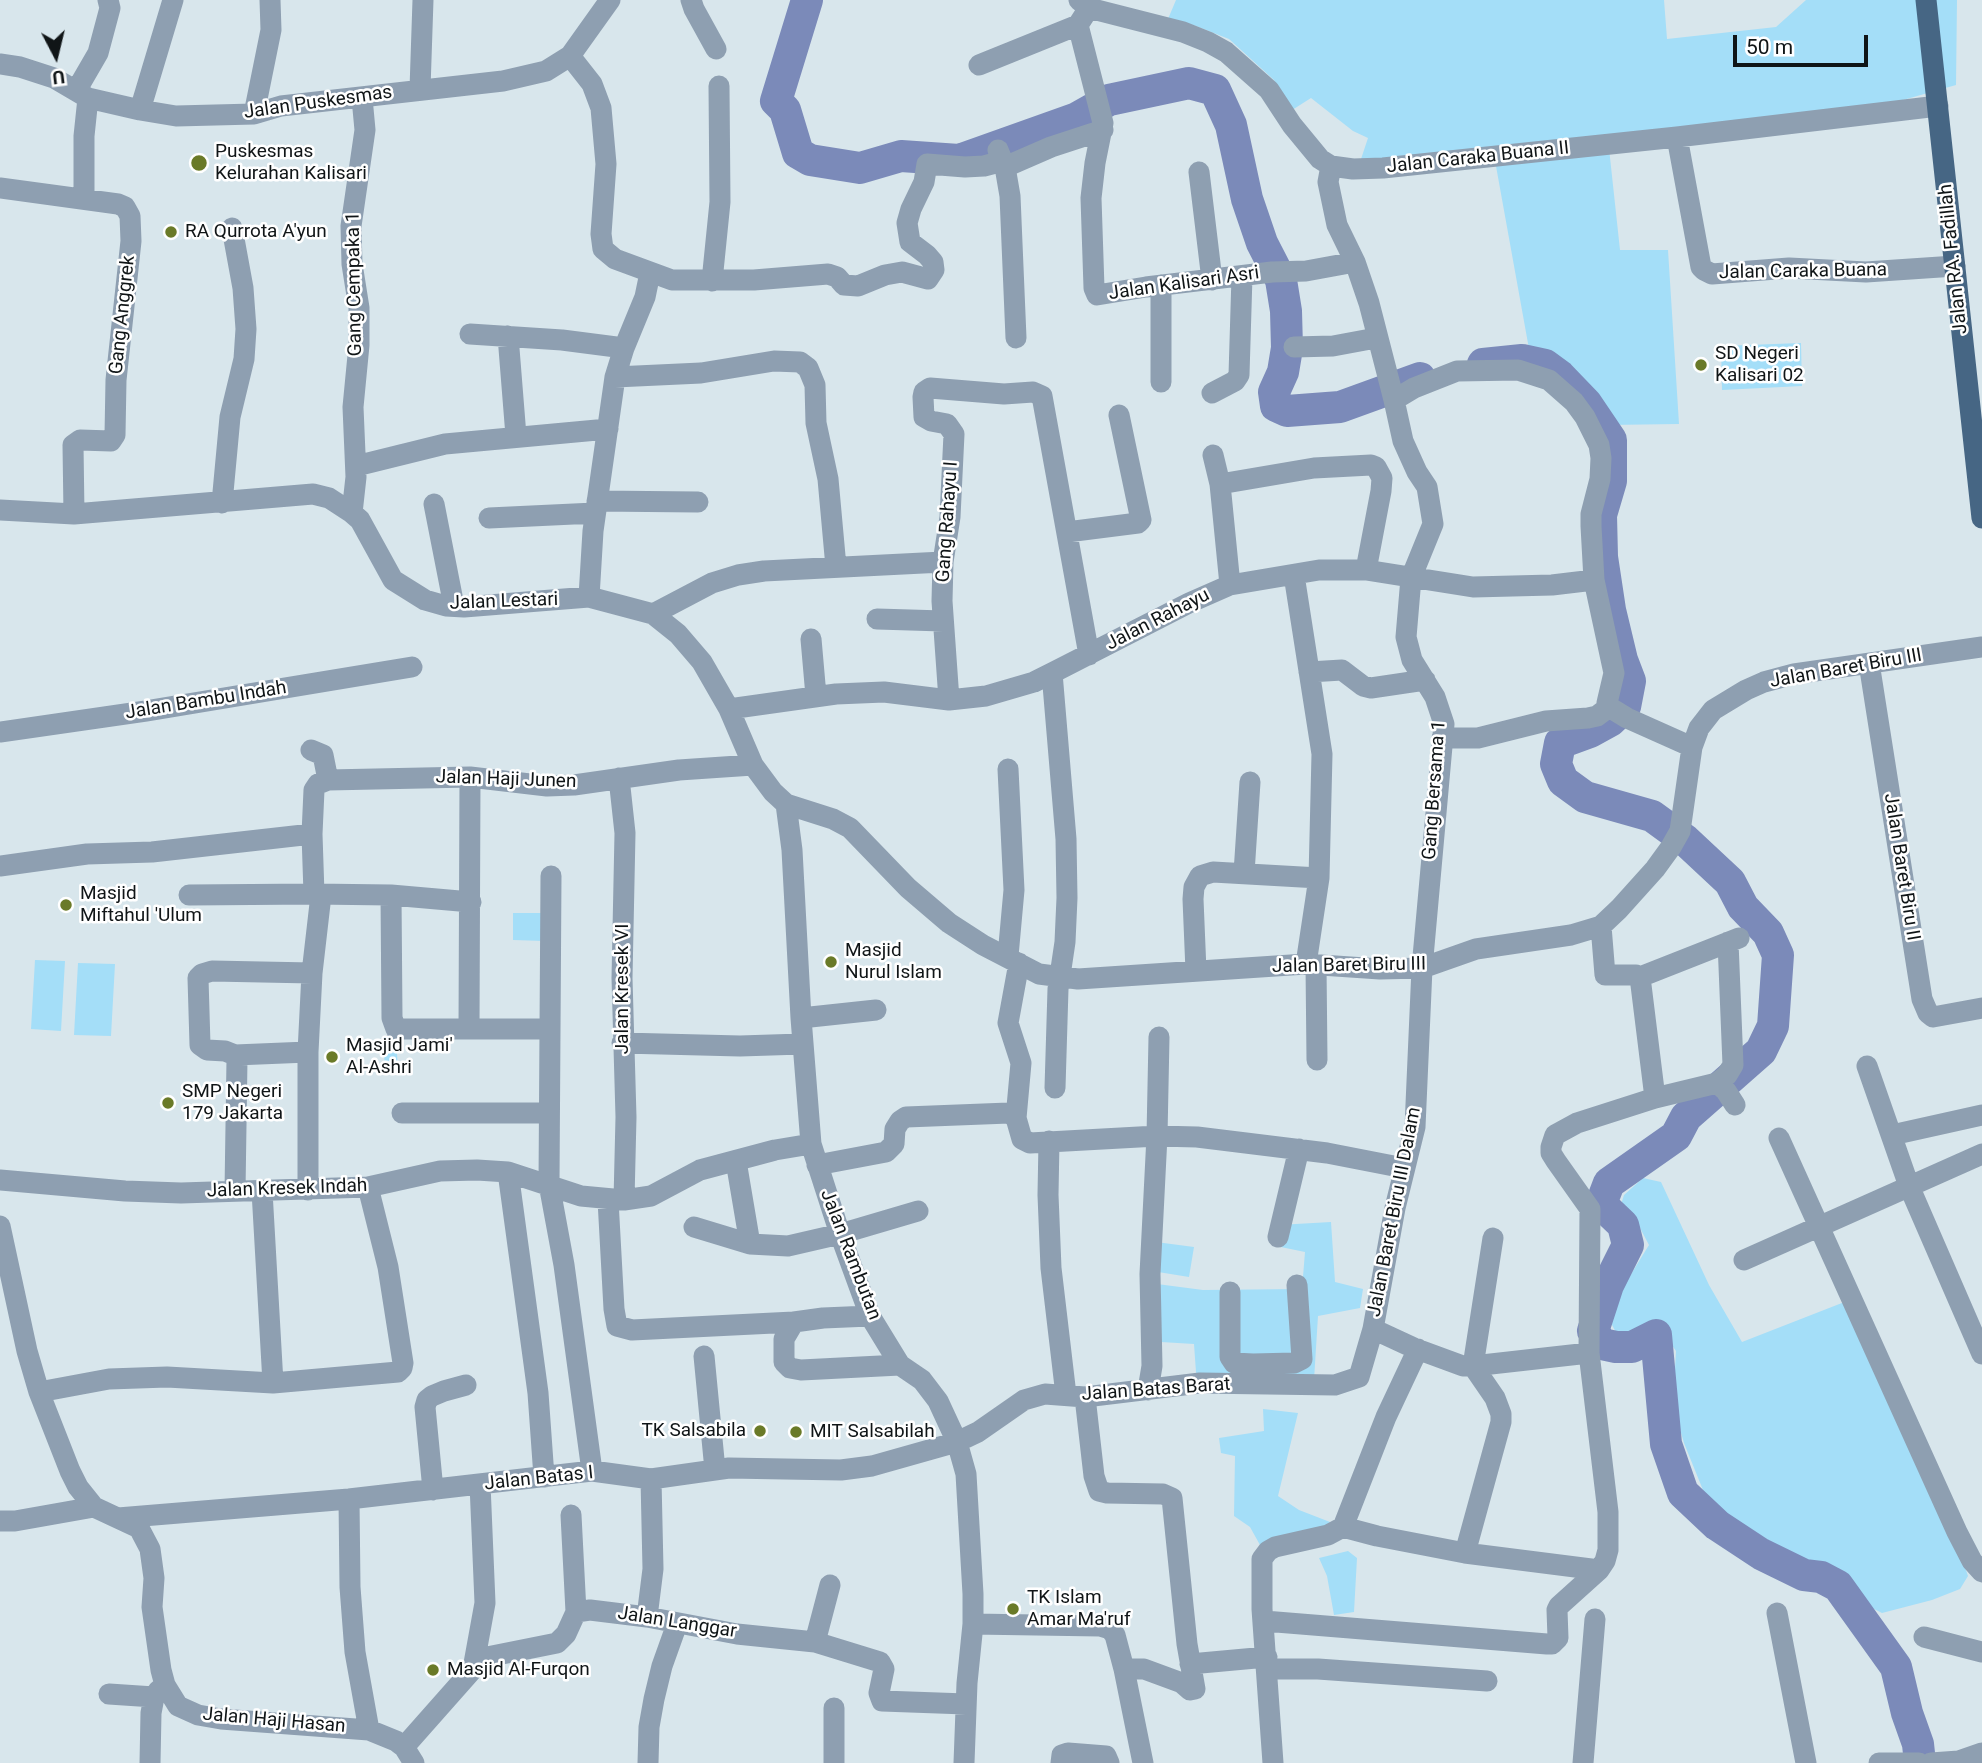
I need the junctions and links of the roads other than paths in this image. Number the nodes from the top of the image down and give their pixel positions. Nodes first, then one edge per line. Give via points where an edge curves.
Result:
1 (108, 0) edge
2 (173, 0) edge
3 (270, 0) edge
4 (423, 0) edge
5 (610, 0) edge
6 (691, 0) edge
7 (1926, 0) edge
8 (1082, 11) edge
9 (716, 49) dead end
10 (570, 56) junction
11 (0, 64) edge
12 (979, 65) dead end
13 (719, 86) dead end
14 (420, 89) junction
15 (82, 94) junction
16 (362, 98) junction
17 (1938, 106) junction
18 (140, 110) junction
19 (254, 114) junction
20 (1103, 127) junction
21 (1677, 137) junction
22 (1002, 159) junction
23 (1331, 166) junction
24 (1199, 172) dead end
25 (0, 188) edge
26 (84, 199) junction
27 (232, 228) dead end
28 (1355, 262) junction
29 (1955, 266) junction
30 (650, 273) junction
31 (1242, 276) junction
32 (712, 281) junction
33 (1212, 281) junction
34 (1161, 285) junction
35 (470, 334) dead end
36 (508, 336) junction
37 (1016, 338) dead end
38 (1376, 338) junction
39 (1294, 346) dead end
40 (624, 348) junction
41 (615, 377) junction
42 (1161, 382) dead end
43 (1212, 393) dead end
44 (1392, 394) junction
45 (1119, 415) dead end
46 (608, 429) junction
47 (516, 436) junction
48 (1213, 455) dead end
49 (356, 466) junction
50 (1220, 484) junction
51 (698, 502) dead end
52 (222, 503) junction
53 (435, 504) dead end
54 (596, 507) junction
55 (0, 510) edge
56 (352, 513) junction
57 (74, 514) junction
58 (1982, 516) edge
59 (489, 518) dead end
60 (1067, 532) junction
61 (943, 562) junction
62 (836, 567) junction
63 (1366, 570) junction
64 (1294, 575) junction
65 (1411, 578) junction
66 (1594, 580) junction
67 (1230, 585) junction
68 (589, 597) junction
69 (454, 606) junction
70 (653, 614) junction
71 (877, 620) dead end
72 (943, 621) junction
73 (811, 639) dead end
74 (1982, 647) edge
75 (1089, 655) junction
76 (1868, 663) junction
77 (412, 667) dead end
78 (1309, 672) junction
79 (1052, 673) junction
80 (1425, 680) junction
81 (816, 696) junction
82 (949, 700) junction
83 (729, 709) junction
84 (1616, 712) junction
85 (0, 732) edge
86 (1442, 738) junction
87 (1692, 747) junction
88 (312, 750) dead end
89 (753, 765) junction
90 (1008, 769) dead end
91 (470, 777) junction
92 (619, 778) junction
93 (328, 780) junction
94 (1250, 782) dead end
95 (786, 804) junction
96 (312, 834) junction
97 (0, 866) edge
98 (1244, 873) junction
99 (551, 876) dead end
100 (1319, 878) junction
101 (189, 895) dead end
102 (318, 895) junction
103 (391, 895) junction
104 (471, 902) junction
105 (1601, 926) junction
106 (1014, 960) junction
107 (1311, 965) junction
108 (1422, 968) junction
109 (1196, 971) junction
110 (312, 973) junction
111 (1640, 976) junction
112 (1059, 977) junction
113 (1982, 1008) edge
114 (876, 1010) dead end
115 (801, 1018) junction
116 (469, 1029) junction
117 (548, 1029) junction
118 (1159, 1037) dead end
119 (622, 1043) junction
120 (802, 1044) junction
121 (308, 1052) junction
122 (235, 1055) junction
123 (1317, 1060) dead end
124 (1867, 1066) dead end
125 (1719, 1085) junction
126 (1055, 1088) dead end
127 (1655, 1098) junction
128 (1735, 1105) dead end
129 (402, 1112) dead end
130 (548, 1113) junction
131 (1982, 1115) edge
132 (1016, 1118) junction
133 (1892, 1135) junction
134 (1157, 1136) junction
135 (1779, 1138) dead end
136 (1049, 1141) junction
137 (811, 1144) junction
138 (1298, 1149) junction
139 (1982, 1154) edge
140 (736, 1161) junction
141 (817, 1165) junction
142 (1404, 1168) junction
143 (508, 1171) junction
144 (0, 1180) edge
145 (549, 1184) junction
146 (1909, 1186) junction
147 (368, 1187) junction
148 (307, 1190) junction
149 (235, 1191) junction
150 (262, 1191) junction
151 (616, 1200) junction
152 (918, 1211) dead end
153 (0, 1226) edge
154 (694, 1227) dead end
155 (1818, 1227) junction
156 (840, 1234) junction
157 (1278, 1237) dead end
158 (1493, 1238) dead end
159 (750, 1244) junction
160 (1744, 1260) dead end
161 (1297, 1285) dead end
162 (1230, 1292) dead end
163 (870, 1316) junction
164 (794, 1322) junction
165 (1373, 1329) junction
166 (1418, 1349) junction
167 (1588, 1353) junction
168 (1982, 1354) edge
169 (704, 1356) dead end
170 (900, 1365) junction
171 (1473, 1366) junction
172 (1253, 1374) junction
173 (272, 1383) junction
174 (466, 1385) dead end
175 (1148, 1390) junction
176 (39, 1392) junction
177 (1075, 1396) junction
178 (957, 1442) junction
179 (715, 1470) junction
180 (592, 1471) junction
181 (544, 1477) junction
182 (651, 1479) junction
183 (480, 1485) junction
184 (433, 1490) junction
185 (349, 1499) junction
186 (106, 1513) junction
187 (571, 1515) dead end
188 (0, 1521) edge
189 (1343, 1527) junction
190 (1465, 1553) junction
191 (1599, 1570) junction
192 (1982, 1572) edge
193 (830, 1585) dead end
194 (576, 1612) junction
195 (1777, 1613) dead end
196 (647, 1617) junction
197 (1595, 1619) dead end
198 (1264, 1621) junction
199 (677, 1624) junction
200 (973, 1624) junction
201 (1924, 1637) dead end
202 (815, 1642) junction
203 (1982, 1652) edge
204 (1267, 1663) junction
205 (1190, 1664) junction
206 (473, 1669) junction
207 (1124, 1669) junction
208 (1487, 1681) dead end
209 (160, 1691) junction
210 (109, 1694) dead end
211 (966, 1704) junction
212 (834, 1708) dead end
213 (369, 1730) junction
214 (1982, 1753) edge
215 (409, 1755) edge
216 (1959, 1762) edge
217 (150, 1763) edge
218 (648, 1763) edge
219 (834, 1763) edge
220 (964, 1763) edge
221 (1061, 1763) edge
222 (1109, 1763) edge
223 (1143, 1763) edge
224 (1273, 1763) edge
225 (1583, 1763) edge
226 (1806, 1763) edge
227 (1879, 1763) edge
228 (1900, 1763) edge
229 (1919, 1763) edge
230 (1931, 1763) edge

1 - 15 street via 98,54
2 - 18 street
3 - 19 street via 271,30
4 - 14 street
5 - 10 street, Jalan Puskesmas
6 - 9 street
7 - 17 main road, Jalan RA. Fadillah
8 - 12 street
8 - 20 street, Jalan Kalisari Asri
8 - 23 street via 1183,32 1226,52 1269,90 1308,146
10 - 14 street, Jalan Puskesmas via 555,67 516,78
10 - 30 street via 592,84 600,108 606,164 603,248 615,259
11 - 15 street, Jalan Puskesmas via 54,78
13 - 32 street via 720,202
14 - 16 street, Jalan Puskesmas
15 - 18 street, Jalan Puskesmas
15 - 26 street
16 - 19 street, Jalan Puskesmas via 281,106
16 - 49 street, Gang Cempaka 1 via 365,130 351,226 359,308 353,407
17 - 21 street, Jalan Caraka Buana II
17 - 29 main road, Jalan RA. Fadillah
18 - 19 street, Jalan Puskesmas via 176,116
20 - 22 street
20 - 34 street, Jalan Kalisari Asri via 1091,198 1095,292 1099,296
21 - 23 street, Jalan Caraka Buana II via 1384,168
21 - 29 street, Jalan Caraka Buana via 1701,267 1712,274
22 - 32 street via 984,166 927,164 907,223 910,242 933,262 928,279 897,272 858,286 844,285 828,274
22 - 37 street via 1010,197
23 - 28 street, Gang Bersama 1 via 1328,182 1337,225
24 - 33 street
25 - 26 street, Gang Anggrek
26 - 57 street, Gang Anggrek via 125,207 131,216 131,241 116,380 115,435 111,441 80,440 73,445
27 - 52 street via 246,329 230,417
28 - 31 street, Jalan Kalisari Asri
28 - 38 street, Gang Bersama 1
29 - 58 main road, Jalan RA. Fadillah
30 - 32 street via 672,280
30 - 40 street
31 - 33 street, Jalan Kalisari Asri
31 - 43 street via 1239,375
33 - 34 street, Jalan Kalisari Asri
34 - 42 street
35 - 36 street
36 - 40 street
36 - 47 street
38 - 39 street via 1333,346
38 - 44 street, Gang Bersama 1
40 - 41 street
41 - 46 street
41 - 62 street via 701,373 784,360 808,368 815,385
44 - 65 street, Gang Bersama 1 via 1404,441 1427,487 1433,513 1430,535
44 - 66 street via 1457,372 1477,370 1518,370 1562,389 1592,430 1601,458 1591,526
45 - 60 street via 1141,520
46 - 47 street
46 - 54 street
47 - 49 street via 445,444
48 - 50 street
49 - 56 street, Gang Cempaka 1
50 - 63 street via 1314,468 1376,467 1382,478 1381,491
50 - 67 street
51 - 54 street
52 - 56 street, Jalan Lestari via 313,494
52 - 57 street, Jalan Lestari
53 - 69 street
54 - 59 street
54 - 68 street
55 - 57 street, Jalan Lestari
56 - 69 street, Jalan Lestari via 393,580 425,600
60 - 61 street, Gang Rahayu I via 1042,396 1033,392 926,390 923,409 927,420 947,424 954,434
60 - 75 street
61 - 62 street
61 - 72 street, Gang Rahayu I
62 - 70 street via 738,575 712,583
63 - 64 street, Jalan Rahayu
63 - 65 street, Jalan Rahayu
64 - 67 street, Jalan Rahayu
64 - 78 street
65 - 66 street, Jalan Rahayu via 1491,587
65 - 80 street, Gang Bersama 1 via 1406,637 1412,660
66 - 84 street via 1613,667 1607,698
67 - 75 street, Jalan Rahayu
68 - 69 street, Jalan Lestari
68 - 70 street, Jalan Lestari
70 - 83 street, Jalan Lestari via 702,662
71 - 72 street
72 - 82 street, Gang Rahayu I
73 - 81 street
74 - 76 street, Jalan Baret Biru III
75 - 79 street, Jalan Rahayu
76 - 87 street, Jalan Baret Biru III via 1794,674 1746,690 1713,710
76 - 113 street, Jalan Baret Biru II via 1922,999 1933,1017
77 - 85 street, Jalan Bambu Indah
78 - 80 street via 1342,670 1371,688
78 - 100 street via 1321,738
79 - 82 street, Jalan Rahayu via 986,696
79 - 112 street via 1066,839 1065,942
80 - 86 street, Gang Bersama 1 via 1440,708
81 - 82 street, Jalan Rahayu via 884,692
81 - 83 street, Jalan Rahayu
83 - 89 street, Jalan Lestari
84 - 86 street via 1546,721 1478,738
84 - 87 street
86 - 108 street, Gang Bersama 1
87 - 105 street, Jalan Baret Biru III via 1675,839 1636,891
88 - 93 street via 323,755
89 - 92 street, Jalan Haji Junen
89 - 95 street, Jalan Lestari
90 - 106 street
91 - 92 street, Jalan Haji Junen via 547,786
91 - 93 street, Jalan Haji Junen
91 - 104 street
92 - 119 street, Jalan Kresek VI via 625,833
93 - 96 street via 318,784 312,800
94 - 98 street
95 - 106 street, Jalan Baret Biru III via 850,828 949,923
95 - 115 street, Jalan Rambutan
96 - 97 street
96 - 102 street
98 - 100 street
98 - 109 street via 1208,872 1196,880
99 - 117 street
100 - 107 street
101 - 102 street
102 - 103 street
102 - 110 street
103 - 104 street
103 - 116 street via 393,1026 400,1031
104 - 116 street
105 - 108 street, Jalan Baret Biru III via 1476,950
105 - 111 street via 1605,975
106 - 112 street, Jalan Baret Biru III via 1039,974
106 - 132 street via 1008,1023 1021,1063
107 - 108 street, Jalan Baret Biru III
107 - 109 street, Jalan Baret Biru III
107 - 123 street
108 - 142 street, Jalan Baret Biru III Dalam via 1415,1127
109 - 112 street, Jalan Baret Biru III
110 - 121 street
110 - 122 street via 212,971 198,978 200,1045
111 - 125 street via 1734,939 1733,1065
111 - 127 street
112 - 126 street
114 - 115 street
115 - 120 street, Jalan Rambutan
116 - 117 street
117 - 130 street
118 - 134 street
119 - 120 street
119 - 151 street, Jalan Kresek VI via 626,1118
120 - 137 street, Jalan Rambutan
121 - 122 street
121 - 148 street
122 - 149 street
124 - 133 street
125 - 127 street
125 - 128 street
127 - 167 street via 1555,1135 1551,1153 1590,1209
129 - 130 street
130 - 145 street
131 - 133 street
132 - 136 street via 1025,1142
132 - 141 street via 1009,1113 906,1117 895,1129 894,1144 886,1152
133 - 146 street
134 - 136 street
134 - 138 street
134 - 175 street
135 - 155 street
136 - 177 street via 1051,1268
137 - 140 street, Jalan Kresek Indah
137 - 141 street, Jalan Rambutan
138 - 142 street
138 - 157 street
139 - 146 street
140 - 151 street, Jalan Kresek Indah via 700,1170 651,1196
140 - 159 street
141 - 156 street, Jalan Rambutan
142 - 165 street, Jalan Baret Biru III Dalam
143 - 145 street, Jalan Kresek Indah
143 - 147 street, Jalan Kresek Indah via 440,1171
143 - 181 street via 538,1393
144 - 149 street, Jalan Kresek Indah via 125,1191
145 - 151 street, Jalan Kresek Indah via 582,1196
145 - 180 street
146 - 155 street
146 - 168 street
147 - 148 street, Jalan Kresek Indah
147 - 173 street via 388,1268 402,1368 386,1374
148 - 150 street, Jalan Kresek Indah
149 - 150 street, Jalan Kresek Indah
150 - 173 street
151 - 164 street, Jalan Kresek VI via 617,1326 632,1330
152 - 156 street
153 - 176 street
154 - 159 street
155 - 160 street
155 - 192 street via 1962,1542
156 - 159 street via 788,1246
156 - 163 street, Jalan Rambutan
158 - 171 street
161 - 172 street via 1302,1359
162 - 172 street via 1230,1357
163 - 164 street
163 - 170 street, Jalan Rambutan
164 - 170 street via 784,1339 784,1362 790,1368
165 - 166 street
165 - 172 street, Jalan Batas Barat via 1359,1377 1335,1385
166 - 171 street
166 - 189 street
167 - 171 street
167 - 191 street via 1608,1512 1608,1550
169 - 179 street
170 - 178 street, Jalan Rambutan via 922,1380 938,1401
171 - 190 street via 1495,1398 1501,1422
172 - 175 street, Jalan Batas Barat
173 - 176 street via 109,1379
174 - 184 street via 432,1396 425,1407
175 - 177 street, Jalan Batas Barat
176 - 186 street via 78,1487
177 - 178 street, Jalan Batas Barat via 1045,1394 1024,1400
177 - 205 street via 1099,1491 1169,1495 1174,1503
178 - 179 street, Jalan Batas I via 841,1470
178 - 200 street, Jalan Rambutan via 966,1474
179 - 182 street, Jalan Batas I
180 - 181 street, Jalan Batas I
180 - 182 street, Jalan Batas I
181 - 183 street, Jalan Batas I
182 - 196 street via 653,1569
183 - 184 street, Jalan Batas I
183 - 206 street via 485,1602
184 - 185 street, Jalan Batas I
185 - 186 street, Jalan Batas I
185 - 213 street via 355,1652
186 - 188 street, Jalan Batas I
186 - 209 street via 139,1528 150,1549
187 - 194 street
189 - 190 street
189 - 198 street via 1268,1551 1262,1559
190 - 191 street
191 - 198 street via 1559,1606 1558,1638 1552,1644
193 - 202 street
194 - 196 street, Jalan Langgar
194 - 206 street via 557,1643 487,1657
195 - 226 street
196 - 199 street, Jalan Langgar
197 - 225 street
198 - 204 street
199 - 202 street, Jalan Langgar
199 - 218 street via 654,1699
200 - 207 street via 1107,1628 1115,1635
200 - 211 street, Jalan Rambutan
201 - 203 street
202 - 211 street, Jalan Langgar via 880,1662 884,1669 882,1701
204 - 205 street
204 - 208 street
204 - 224 street
205 - 207 street via 1193,1691 1144,1669
206 - 215 street
207 - 223 street
209 - 210 street
209 - 213 street, Jalan Haji Hasan via 198,1715
209 - 217 street via 151,1713
211 - 220 street, Jalan Rambutan
212 - 219 street
213 - 215 street, Jalan Haji Hasan via 391,1738
214 - 216 street
216 - 230 street
221 - 222 street via 1062,1755 1068,1753 1106,1756
227 - 228 street
228 - 229 street

